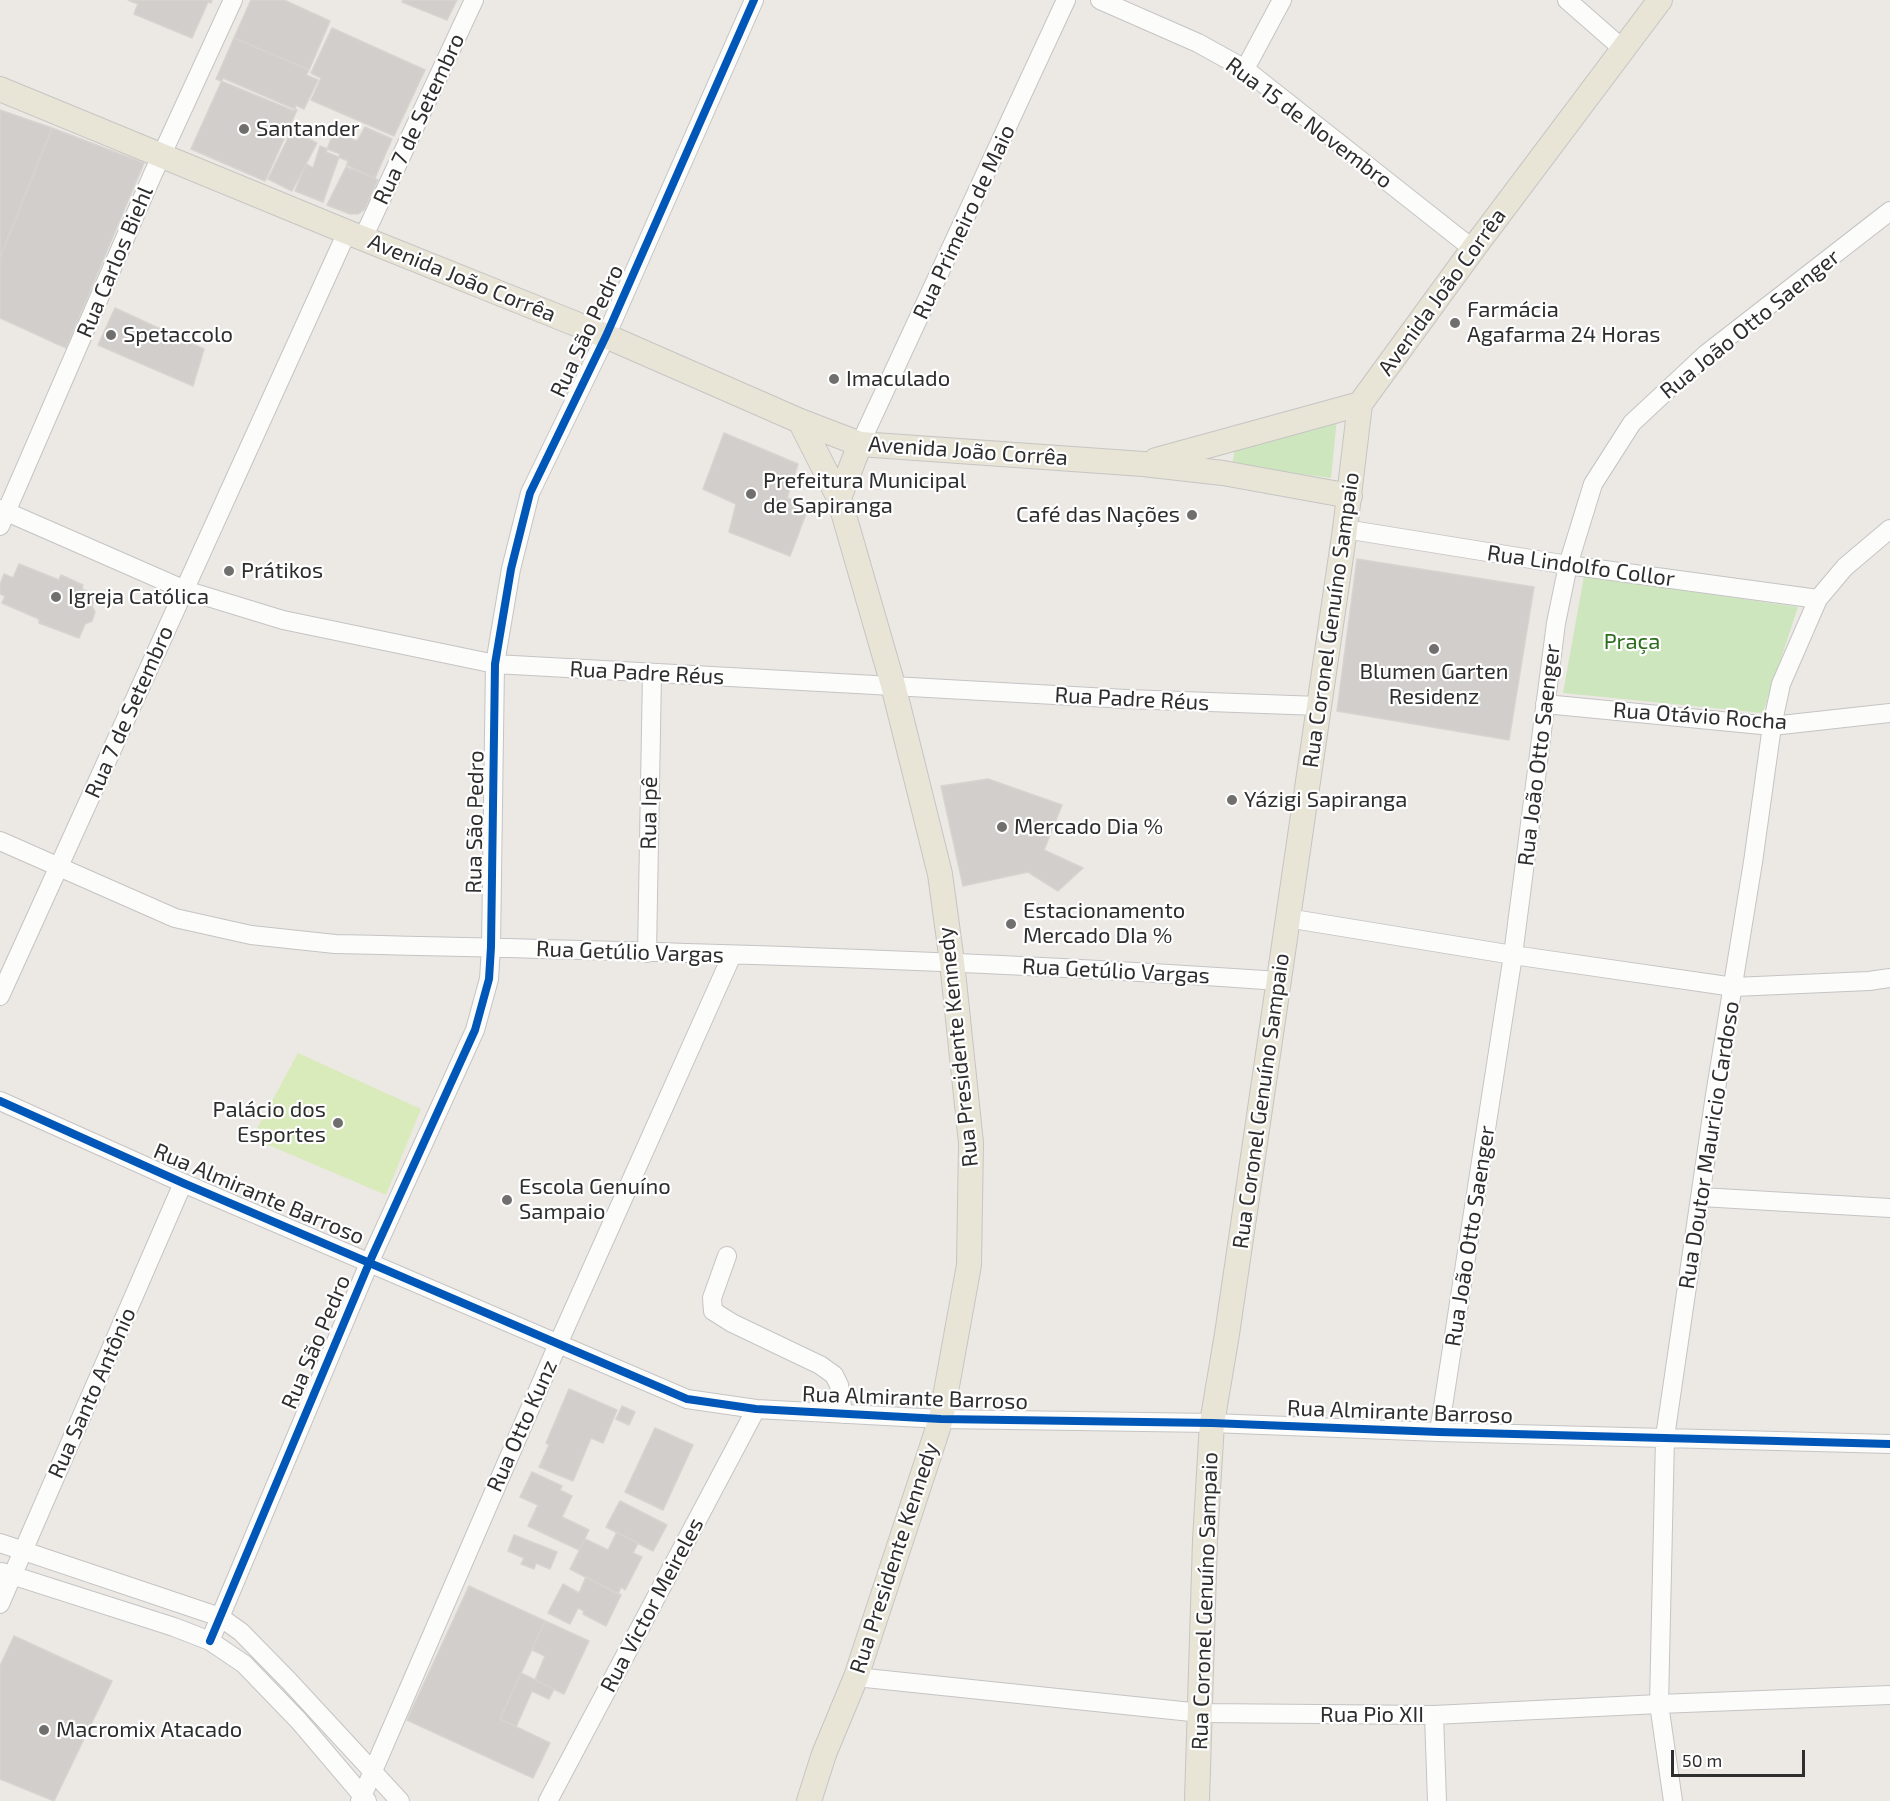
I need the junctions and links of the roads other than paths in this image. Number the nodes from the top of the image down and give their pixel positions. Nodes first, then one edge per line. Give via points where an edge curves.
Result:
1 (233, 0) edge
2 (474, 0) edge
3 (754, 0) edge
4 (1066, 0) edge
5 (1100, 0) edge
6 (1282, 0) edge
7 (1567, 0) edge
8 (1660, 0) edge
9 (1623, 49) junction
10 (1245, 69) junction
11 (0, 89) edge
12 (161, 155) junction
13 (1890, 211) edge
14 (355, 235) junction
15 (1473, 249) junction
16 (606, 336) junction
17 (1360, 404) junction
18 (800, 421) junction
19 (1222, 443) junction
20 (860, 444) junction
21 (1143, 464) junction
22 (1223, 472) junction
23 (1350, 496) junction
24 (839, 498) junction
25 (2, 515) edge
26 (1345, 529) junction
27 (1890, 529) edge
28 (1568, 565) junction
29 (185, 590) junction
30 (1818, 599) junction
31 (495, 664) junction
32 (652, 674) junction
33 (893, 685) junction
34 (1545, 704) junction
35 (1319, 706) junction
36 (1890, 713) edge
37 (1772, 726) junction
38 (0, 841) edge
39 (59, 867) junction
40 (1287, 918) junction
41 (491, 947) junction
42 (647, 953) junction
43 (732, 955) junction
44 (1514, 955) junction
45 (952, 962) junction
46 (1890, 978) edge
47 (1279, 981) junction
48 (1734, 987) junction
49 (0, 996) edge
50 (0, 1101) edge
51 (183, 1183) junction
52 (1701, 1197) junction
53 (1890, 1208) edge
54 (727, 1256) dead end
55 (370, 1261) junction
56 (558, 1344) junction
57 (756, 1409) junction
58 (843, 1414) junction
59 (941, 1419) junction
60 (1212, 1422) junction
61 (1439, 1432) junction
62 (1665, 1437) junction
63 (1890, 1444) edge
64 (0, 1543) edge
65 (23, 1551) junction
66 (6, 1574) edge
67 (0, 1604) edge
68 (220, 1617) junction
69 (210, 1641) junction
70 (856, 1677) junction
71 (1890, 1695) edge
72 (1659, 1704) junction
73 (1201, 1713) junction
74 (1434, 1715) junction
75 (373, 1770) junction
76 (363, 1799) edge
77 (400, 1801) edge
78 (548, 1801) edge
79 (809, 1801) edge
80 (1197, 1801) edge
81 (1437, 1801) edge
82 (1673, 1801) edge

1 - 12 street, Rua Carlos Biehl
2 - 14 street, Rua 7 de Setembro
3 - 16 street, Rua São Pedro
4 - 20 street, Rua Primeiro de Maio
5 - 10 street, Rua 15 de Novembro via 1198,43
6 - 10 street
7 - 9 street
8 - 9 main road, Avenida João Corrêa
9 - 15 main road, Avenida João Corrêa
10 - 15 street, Rua 15 de Novembro
11 - 12 main road, Avenida João Corrêa
12 - 14 main road, Avenida João Corrêa
12 - 25 street, Rua Carlos Biehl
13 - 28 street, Rua João Otto Saenger via 1706,354 1632,423 1593,484
14 - 16 main road, Avenida João Corrêa
14 - 29 street, Rua 7 de Setembro
15 - 17 main road, Avenida João Corrêa
16 - 18 main road, Avenida João Corrêa
16 - 31 street, Rua São Pedro via 530,493 511,569
17 - 19 main road, Avenida João Corrêa
17 - 23 main road, Rua Coronel Genuíno Sampaio
18 - 20 main road, Avenida João Corrêa
18 - 24 main road, Rua Presidente Kennedy
19 - 21 main road, Avenida João Corrêa
19 - 22 main road via 1217,465
20 - 21 main road, Avenida João Corrêa
20 - 24 main road
21 - 22 main road, Avenida João Corrêa
22 - 23 main road, Avenida João Corrêa
23 - 26 main road, Rua Coronel Genuíno Sampaio
24 - 33 main road, Rua Presidente Kennedy
25 - 29 street, Rua Padre Réus
26 - 28 street, Rua Lindolfo Collor
26 - 35 main road, Rua Coronel Genuíno Sampaio
27 - 30 street, Rua Doutor Mauricio Cardoso via 1845,567
28 - 30 street, Rua Lindolfo Collor
28 - 34 street, Rua João Otto Saenger
29 - 31 street, Rua Padre Réus via 283,621
29 - 39 street, Rua 7 de Setembro
30 - 37 street, Rua Doutor Mauricio Cardoso via 1781,684
31 - 32 street, Rua Padre Réus
31 - 41 street, Rua São Pedro
32 - 33 street, Rua Padre Réus
32 - 42 street, Rua Ipê
33 - 35 street, Rua Padre Réus
33 - 45 main road, Rua Presidente Kennedy via 940,874
34 - 37 street, Rua Otávio Rocha
34 - 44 street, Rua João Otto Saenger
35 - 40 main road, Rua Coronel Genuíno Sampaio
36 - 37 street, Rua Otávio Rocha
37 - 48 street, Rua Doutor Mauricio Cardoso
38 - 39 street, Rua Getúlio Vargas
39 - 41 street, Rua Getúlio Vargas via 175,918 251,935 335,944
39 - 49 street, Rua 7 de Setembro
40 - 44 street
40 - 47 main road, Rua Coronel Genuíno Sampaio
41 - 42 street, Rua Getúlio Vargas
41 - 55 street, Rua São Pedro via 489,979 475,1030
42 - 43 street, Rua Getúlio Vargas
43 - 45 street, Rua Getúlio Vargas
43 - 56 street, Rua Otto Kunz
44 - 48 street
44 - 61 street, Rua João Otto Saenger
45 - 47 street, Rua Getúlio Vargas
45 - 59 main road, Rua Presidente Kennedy via 971,1143 969,1265
46 - 48 street
47 - 60 main road, Rua Coronel Genuíno Sampaio
48 - 52 street, Rua Doutor Mauricio Cardoso
50 - 51 street, Rua Almirante Barroso
51 - 55 street, Rua Almirante Barroso
51 - 65 street, Rua Santo Antônio
52 - 53 street
52 - 62 street, Rua Doutor Mauricio Cardoso
54 - 58 street via 712,1298 712,1311 834,1375
55 - 56 street, Rua Almirante Barroso
55 - 68 street, Rua São Pedro
56 - 57 street, Rua Almirante Barroso via 687,1399
56 - 75 street, Rua Otto Kunz
57 - 58 street, Rua Almirante Barroso
57 - 78 street, Rua Victor Meireles
58 - 59 street, Rua Almirante Barroso
59 - 60 street, Rua Almirante Barroso
59 - 70 main road, Rua Presidente Kennedy
60 - 61 street, Rua Almirante Barroso
60 - 73 main road, Rua Coronel Genuíno Sampaio via 1204,1540
61 - 62 street, Rua Almirante Barroso
62 - 63 street, Rua Almirante Barroso
62 - 72 street, Rua Doutor Mauricio Cardoso
64 - 65 street
65 - 66 street, Rua Santo Antônio
65 - 68 street
66 - 67 street, Rua Santo Antônio
66 - 69 street
68 - 69 street, Rua São Pedro
68 - 75 street via 241,1632
69 - 76 street via 244,1664 299,1721
70 - 73 street, Rua Pio XII
70 - 79 main road, Rua Presidente Kennedy
71 - 72 street, Rua Pio XII
72 - 74 street, Rua Pio XII
72 - 82 street, Rua Doutor Mauricio Cardoso
73 - 74 street, Rua Pio XII
73 - 80 main road, Rua Coronel Genuíno Sampaio
74 - 81 street
75 - 76 street, Rua Otto Kunz
75 - 77 street

